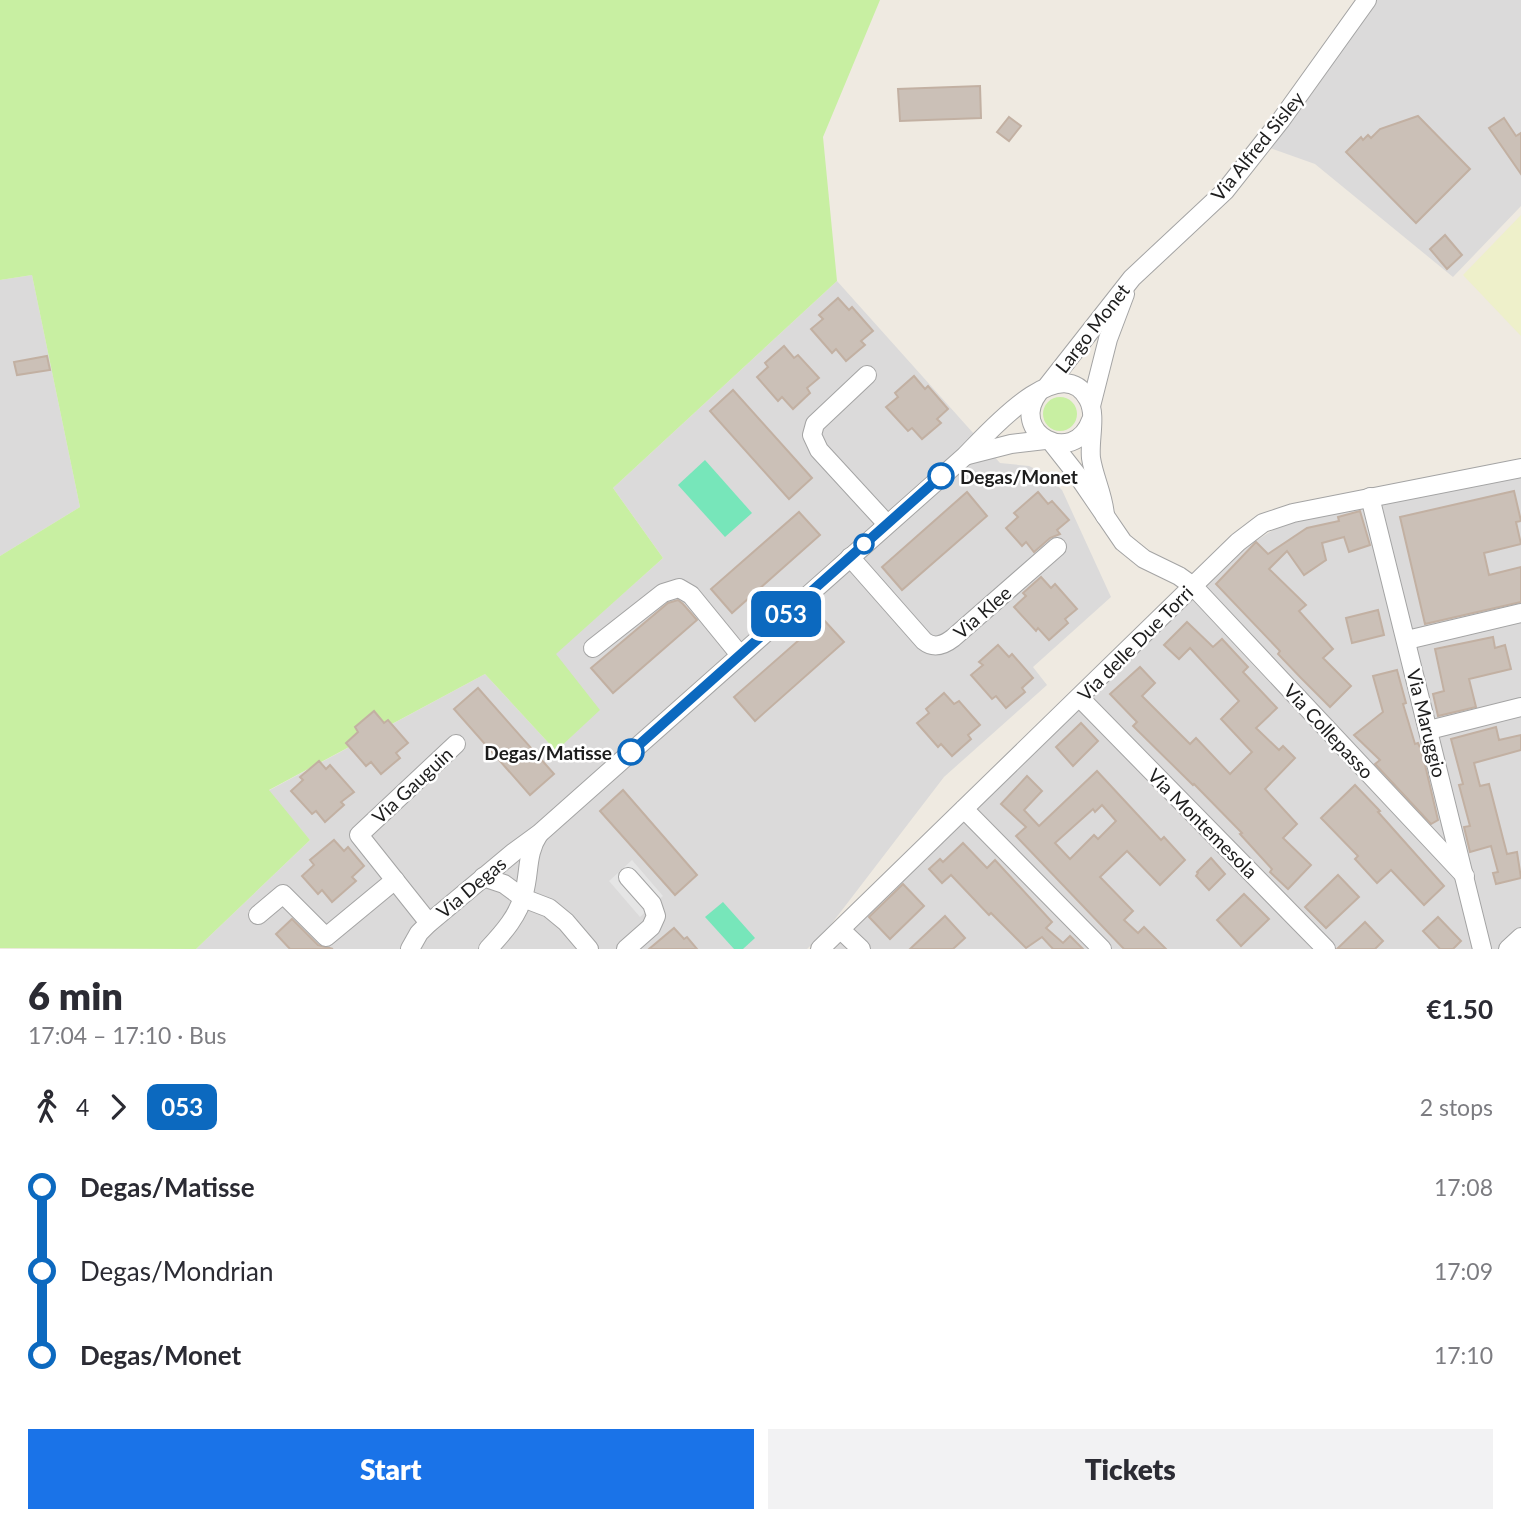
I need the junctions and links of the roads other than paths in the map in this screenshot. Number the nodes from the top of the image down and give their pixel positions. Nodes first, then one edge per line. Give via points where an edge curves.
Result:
1 (1367, 0) edge
2 (1132, 278) junction
3 (867, 375) dead end
4 (1043, 389) junction
5 (1091, 413) junction
6 (1048, 441) junction
7 (965, 456) junction
8 (1521, 468) edge
9 (1370, 497) junction
10 (1105, 516) junction
11 (887, 524) junction
12 (1057, 547) dead end
13 (850, 556) junction
14 (1193, 586) junction
15 (1521, 613) edge
16 (1407, 640) junction
17 (593, 648) dead end
18 (740, 655) junction
19 (1080, 698) junction
20 (1521, 707) edge
21 (1429, 730) junction
22 (456, 744) dead end
23 (964, 809) junction
24 (540, 833) junction
25 (1465, 876) junction
26 (483, 877) junction
27 (628, 877) dead end
28 (394, 880) junction
29 (523, 898) junction
30 (258, 915) dead end
31 (429, 923) junction
32 (841, 930) junction
33 (1521, 937) edge
34 (410, 949) edge
35 (488, 949) edge
36 (589, 949) edge
37 (626, 949) edge
38 (820, 949) edge
39 (861, 949) edge
40 (1102, 949) edge
41 (1326, 949) edge
42 (1482, 949) edge
43 (1508, 949) edge

1 - 2 street, Via Alfred Sisley via 1226,191
2 - 4 street, Largo Monet
2 - 5 street, Largo Monet via 1108,339
3 - 11 street via 815,424 812,435 819,450
4 - 5 street, Largo Monet via 1071,385 1083,392
4 - 6 street, Largo Monet via 1033,402 1031,417 1035,430
4 - 7 street, Via Degas via 1011,411
5 - 6 street via 1086,431 1077,438 1065,443
5 - 10 street, Largo Monet via 1092,461
6 - 7 street, Via Degas
6 - 10 street, Largo Monet
7 - 11 street, Via Degas
8 - 9 street, Via delle Due Torri
9 - 14 street, Via delle Due Torri via 1263,523
9 - 16 street, Via Maruggio
10 - 14 street via 1130,549
11 - 13 street, Via Degas
12 - 13 street, Via Klee via 953,638 937,646 924,641
13 - 18 street, Via Degas
14 - 19 street, Via delle Due Torri
14 - 25 street, Via Collepasso
15 - 16 street
16 - 21 street, Via Maruggio
17 - 18 street via 663,593 679,587 691,595
18 - 24 street, Via Degas
19 - 23 street, Via delle Due Torri
19 - 41 street, Via Montemesola
20 - 21 street
21 - 25 street, Via Maruggio
22 - 28 street, Via Gauguin via 359,835
23 - 32 street, Via delle Due Torri
23 - 40 street
24 - 26 street, Via Degas
24 - 29 street, Via Degas via 530,853
25 - 42 street, Via Maruggio
26 - 29 street via 510,887
26 - 31 street, Via Degas
27 - 37 street via 652,904 656,916 653,925
28 - 30 street via 326,937 283,894
28 - 31 street, Via Gauguin
29 - 35 street, Via Degas
29 - 36 street via 555,912
31 - 34 street, Via Degas
32 - 38 street, Via delle Due Torri
32 - 39 street
33 - 43 street

